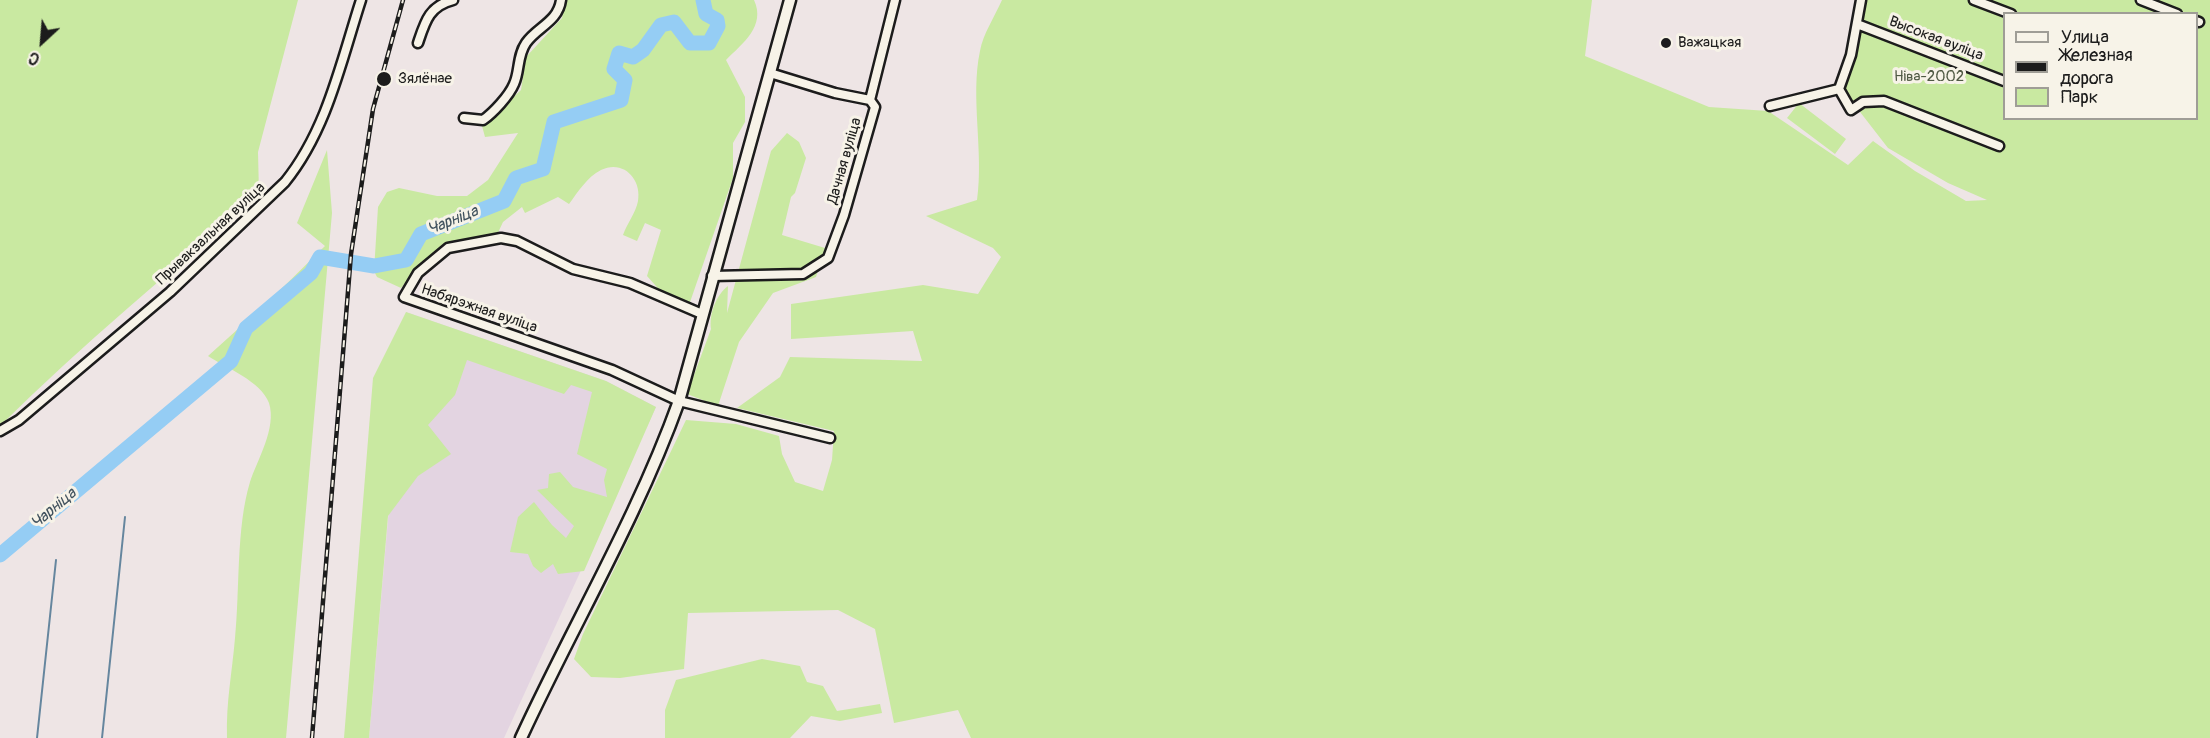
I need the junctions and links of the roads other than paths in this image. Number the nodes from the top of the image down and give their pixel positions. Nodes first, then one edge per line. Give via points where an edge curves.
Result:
1 (361, 0) edge
2 (453, 0) edge
3 (561, 0) edge
4 (790, 0) edge
5 (895, 0) edge
6 (1861, 0) edge
7 (1974, 0) edge
8 (2141, 0) edge
9 (2006, 12) edge
10 (2171, 12) edge
11 (1857, 24) junction
12 (418, 43) dead end
13 (770, 73) junction
14 (2003, 81) edge
15 (1839, 89) junction
16 (870, 100) junction
17 (1770, 106) dead end
18 (464, 118) dead end
19 (1999, 146) dead end
20 (712, 276) junction
21 (702, 314) junction
22 (679, 401) junction
23 (0, 431) edge
24 (830, 438) dead end
25 (521, 738) edge

1 - 23 street, Прывакзальная вуліца via 316,135 302,162 170,292 19,420
2 - 12 street via 434,8 425,20
3 - 18 street via 558,13 526,42 514,84 494,110 483,120
4 - 13 street
5 - 16 street, Дачная вуліца
6 - 11 street
7 - 9 street
8 - 10 street
11 - 14 street, Высокая вуліца
11 - 15 street
13 - 16 street
13 - 20 street
15 - 17 street
15 - 19 street via 1851,110 1863,102 1884,101
16 - 20 street, Дачная вуліца via 875,107 831,251 803,274
20 - 21 street
21 - 22 street
21 - 22 street, Набярэжная вуліца via 630,283 573,269 517,241 501,238 448,248 418,273 404,297 612,370
22 - 24 street, Набярэжная вуліца
22 - 25 street via 638,502

